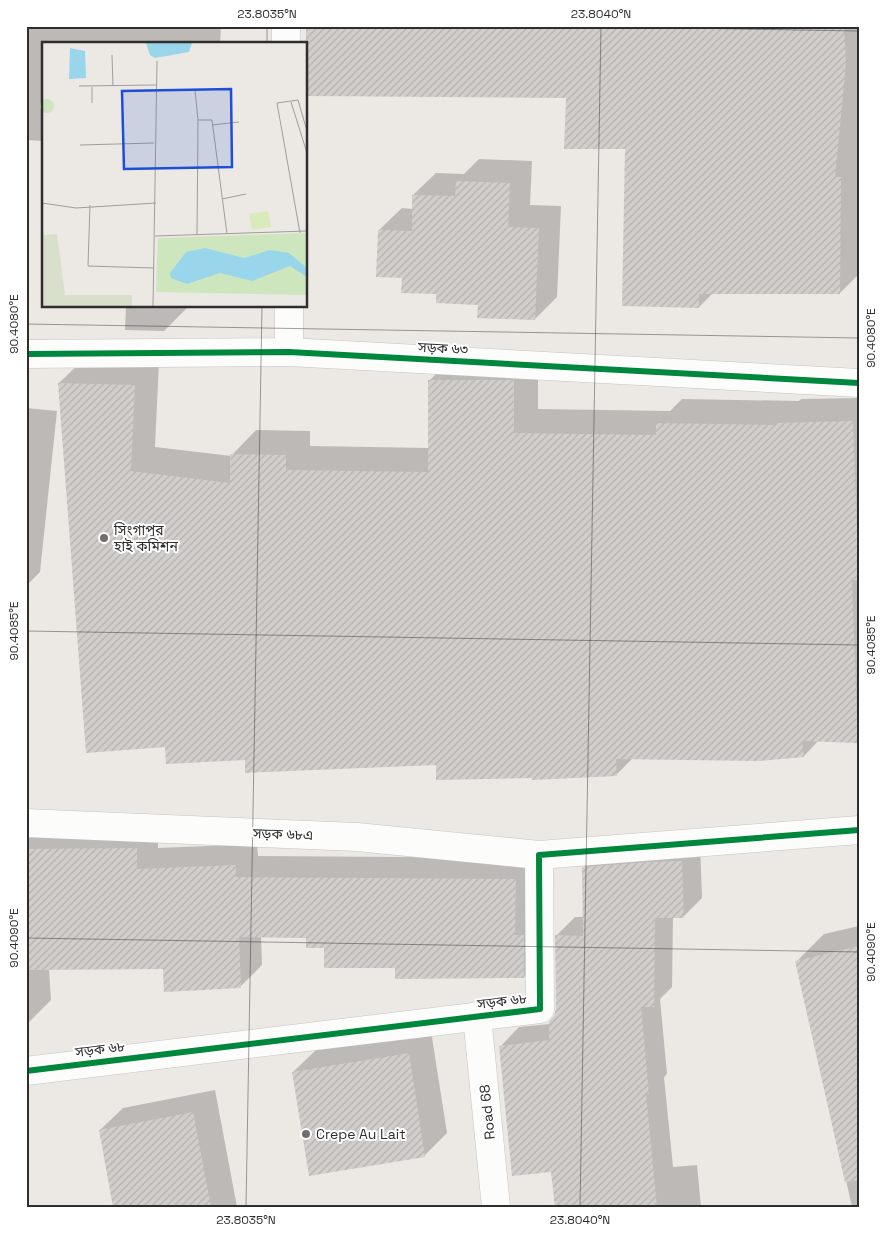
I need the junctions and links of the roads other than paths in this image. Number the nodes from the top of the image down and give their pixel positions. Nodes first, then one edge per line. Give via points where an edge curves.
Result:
1 (286, 26) edge
2 (286, 42) edge
3 (289, 308) edge
4 (289, 352) junction
5 (26, 354) edge
6 (859, 383) edge
7 (26, 824) edge
8 (859, 830) edge
9 (540, 855) junction
10 (477, 1016) junction
11 (26, 1071) edge
12 (496, 1207) edge

1 - 2 street
3 - 4 street
4 - 5 street, সড়ক ৬৩
4 - 6 street, সড়ক ৬৩
7 - 9 street, সড়ক ৬৮এ via 357,837
8 - 9 street
9 - 10 street, সড়ক ৬৮ via 540,1009
10 - 11 street, সড়ক ৬৮
10 - 12 street, Road 68

